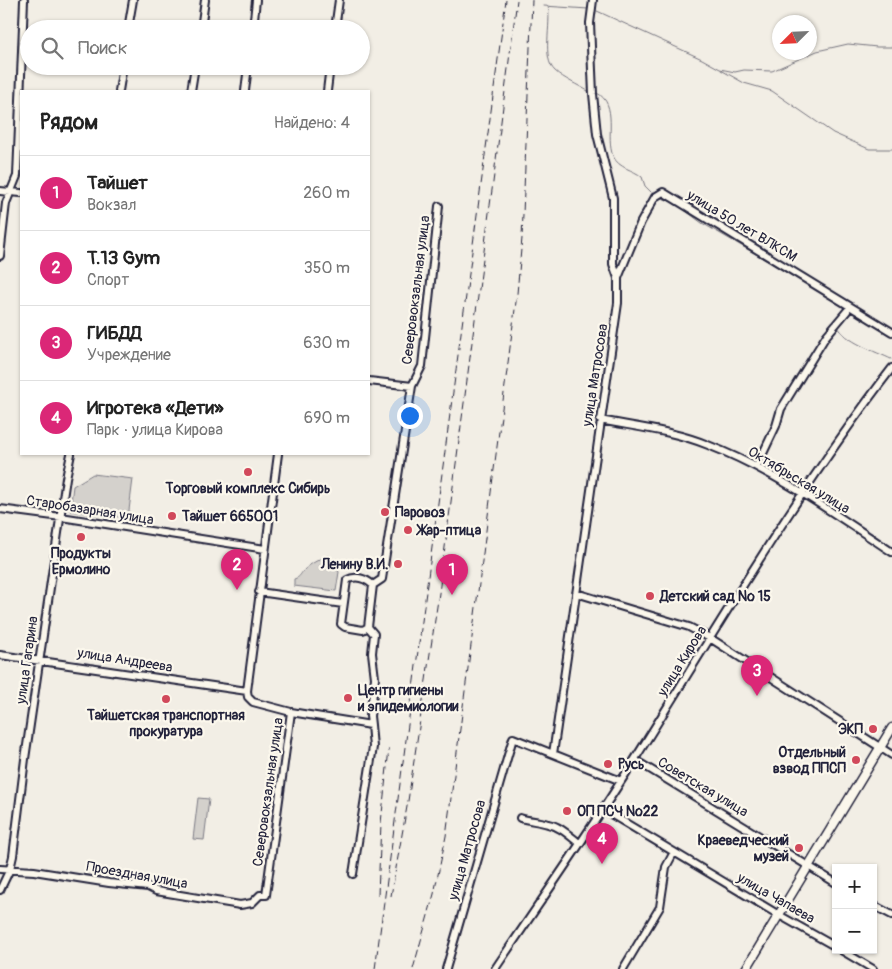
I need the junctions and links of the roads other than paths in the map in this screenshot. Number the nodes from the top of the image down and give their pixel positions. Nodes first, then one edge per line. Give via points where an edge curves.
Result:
1 (24, 0) edge
2 (133, 0) edge
3 (205, 0) edge
4 (256, 0) edge
5 (339, 0) edge
6 (593, 0) edge
7 (23, 20) edge
8 (130, 20) edge
9 (202, 20) edge
10 (254, 20) edge
11 (336, 20) edge
12 (21, 75) edge
13 (122, 75) edge
14 (194, 75) edge
15 (247, 75) edge
16 (329, 75) edge
17 (20, 90) edge
18 (119, 90) edge
19 (191, 90) edge
20 (245, 90) edge
21 (327, 90) edge
22 (20, 101) edge
23 (0, 191) edge
24 (10, 192) junction
25 (20, 193) edge
26 (439, 206) dead end
27 (0, 256) edge
28 (618, 278) junction
29 (847, 311) dead end
30 (892, 332) edge
31 (892, 368) edge
32 (370, 381) edge
33 (412, 386) junction
34 (600, 420) junction
35 (71, 455) edge
36 (278, 455) edge
37 (756, 466) junction
38 (803, 494) junction
39 (0, 509) edge
40 (61, 517) junction
41 (265, 549) junction
42 (892, 552) edge
43 (373, 585) junction
44 (259, 592) junction
45 (576, 593) junction
46 (343, 604) junction
47 (368, 626) junction
48 (710, 638) junction
49 (0, 655) edge
50 (39, 660) junction
51 (247, 691) junction
52 (291, 712) junction
53 (371, 725) junction
54 (892, 728) edge
55 (881, 748) junction
56 (553, 754) junction
57 (892, 755) edge
58 (635, 760) junction
59 (621, 781) junction
60 (604, 806) junction
61 (520, 818) dead end
62 (579, 843) junction
63 (674, 852) junction
64 (808, 867) junction
65 (0, 869) edge
66 (10, 870) junction
67 (353, 874) dead end
68 (832, 881) edge
69 (0, 890) edge
70 (266, 895) joint
71 (877, 907) edge
72 (779, 915) junction
73 (892, 916) edge
74 (832, 945) edge
75 (846, 954) edge
76 (862, 966) edge
77 (446, 969) edge
78 (495, 969) edge
79 (623, 969) edge
80 (746, 969) edge
81 (873, 969) edge

1 - 7 street
2 - 8 street
3 - 9 street
4 - 10 street
5 - 11 street
6 - 28 street, улица Матросова via 590,23 593,94 597,134 612,198 613,264
12 - 17 street
13 - 18 street
14 - 19 street
15 - 20 street
16 - 21 street
22 - 24 street via 17,176
23 - 24 street
24 - 25 street
24 - 27 street
26 - 33 street, Северовокзальная улица via 422,366
28 - 30 street, улица 50 лет ВЛКСМ via 641,222 655,198 663,192
28 - 34 street, улица Матросова via 618,303
29 - 37 street via 826,336 781,409
31 - 38 street, улица Кирова
32 - 33 street
33 - 43 street, Северовокзальная улица via 382,579
34 - 37 street, Октябрьская улица via 706,444
34 - 45 street, улица Матросова
35 - 40 street, улица Гагарина
36 - 41 street
37 - 38 street, Октябрьская улица
38 - 42 street, Октябрьская улица
38 - 48 street, улица Кирова
39 - 40 street, Старобазарная улица
40 - 41 street, Старобазарная улица
40 - 50 street, улица Гагарина
41 - 44 street
43 - 46 street via 367,580 347,580
43 - 47 street, Северовокзальная улица
44 - 46 street
44 - 51 street
45 - 48 street via 690,627
45 - 56 street, улица Матросова
46 - 47 street via 341,624 363,630
47 - 53 street, Северовокзальная улица via 374,634
48 - 55 street
48 - 58 street, улица Кирова
49 - 50 street, улица Андреева
50 - 51 street, улица Андреева
50 - 66 street, улица Гагарина
51 - 52 street via 253,702
52 - 53 street, Северовокзальная улица
52 - 70 street, Северовокзальная улица
53 - 67 street, Северовокзальная улица via 373,747
54 - 55 main road
55 - 57 street
55 - 64 main road
56 - 59 street
56 - 77 street, улица Матросова via 513,738
58 - 59 street, улица Кирова
58 - 64 street, Советская улица
59 - 60 street, улица Кирова
60 - 62 street, улица Кирова
60 - 63 street, улица Чапаева via 609,813
61 - 62 street via 549,824
62 - 78 street, улица Кирова
63 - 72 street, улица Чапаева
63 - 79 street via 666,866 660,907
64 - 68 street, Советская улица
64 - 72 main road
65 - 66 street, Проездная улица
66 - 69 street, улица Гагарина
66 - 70 street, Проездная улица via 148,887 240,905
71 - 73 street
72 - 74 street, улица Чапаева
72 - 80 main road
75 - 76 street
76 - 81 street

